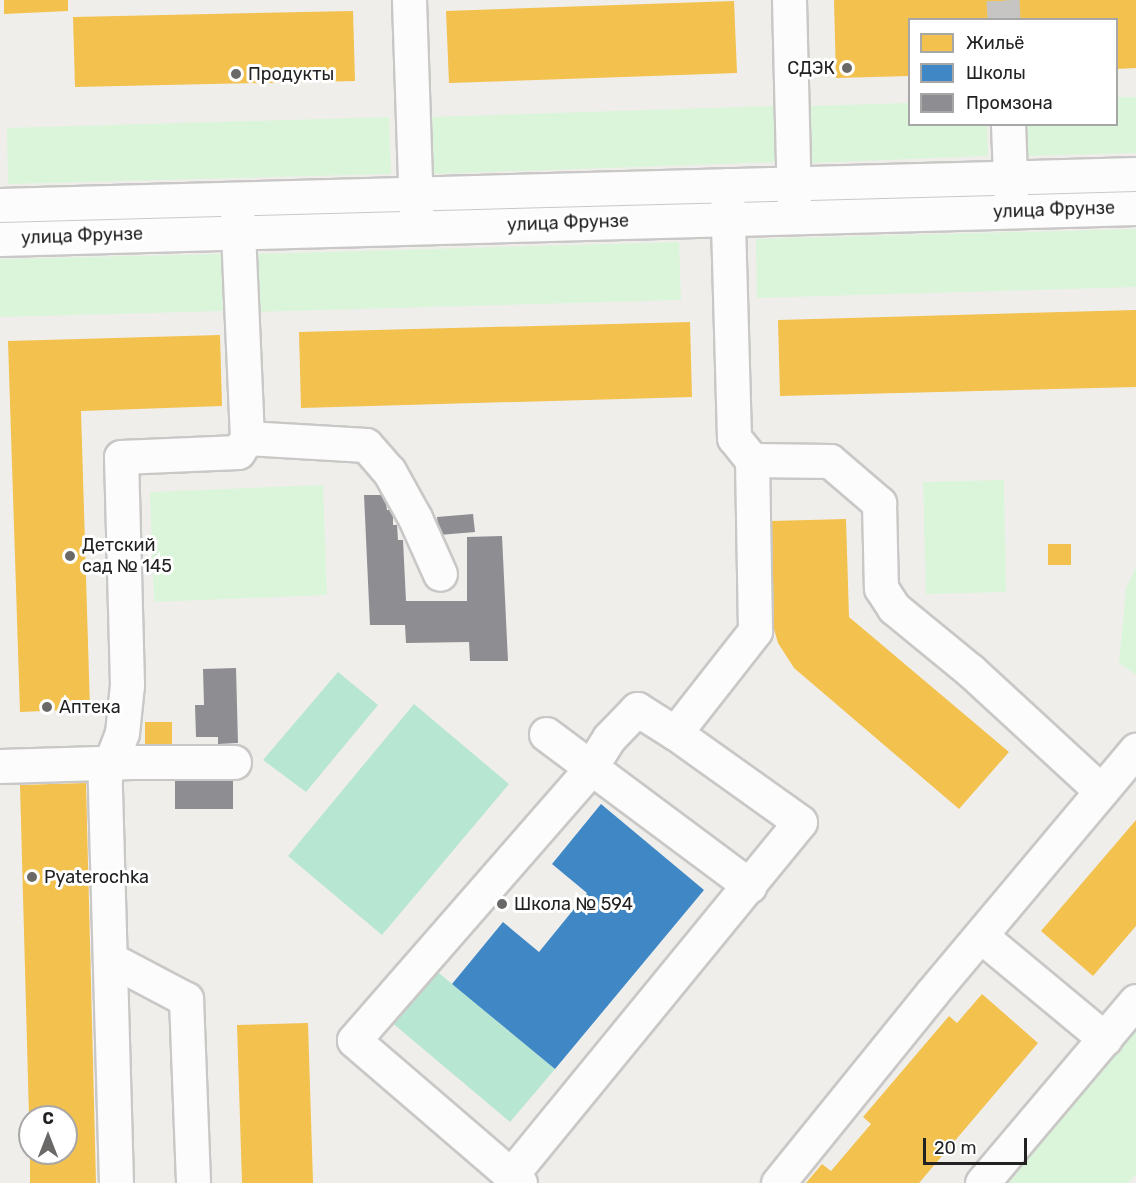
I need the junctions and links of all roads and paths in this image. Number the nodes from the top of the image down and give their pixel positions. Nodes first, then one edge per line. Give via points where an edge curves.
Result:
1 (409, 0) edge
2 (789, 0) edge
3 (1008, 126) edge
4 (1136, 174) edge
5 (1011, 178) junction
6 (793, 183) junction
7 (727, 185) junction
8 (416, 194) junction
9 (237, 198) junction
10 (0, 205) edge
11 (1136, 208) edge
12 (1011, 211) junction
13 (795, 217) junction
14 (728, 219) junction
15 (417, 227) junction
16 (238, 232) junction
17 (0, 239) edge
18 (247, 438) junction
19 (752, 460) junction
20 (440, 574) dead end
21 (675, 733) junction
22 (546, 734) dead end
23 (1136, 750) edge
24 (234, 762) dead end
25 (110, 763) junction
26 (0, 766) edge
27 (590, 768) junction
28 (1101, 791) junction
29 (750, 886) junction
30 (981, 936) junction
31 (110, 958) junction
32 (1136, 1001) edge
33 (1105, 1038) junction
34 (516, 1179) edge
35 (116, 1183) edge
36 (193, 1183) edge
37 (778, 1183) edge
38 (982, 1183) edge

1 - 8 street
2 - 6 street
3 - 5 street
4 - 5 street, улица Фрунзе
5 - 6 street, улица Фрунзе
5 - 12 street
6 - 7 street, улица Фрунзе
6 - 13 street
7 - 8 street, улица Фрунзе
7 - 14 street
8 - 9 street, улица Фрунзе
8 - 15 street
9 - 10 street, улица Фрунзе
9 - 16 street
11 - 12 street, улица Фрунзе
12 - 13 street, улица Фрунзе
13 - 14 street, улица Фрунзе
14 - 15 street, улица Фрунзе
14 - 19 street via 734,438
15 - 16 street, улица Фрунзе
16 - 17 street, улица Фрунзе
16 - 18 street
18 - 20 street via 366,445 389,471
18 - 25 street via 238,452 122,458 127,685 122,733
19 - 21 street via 755,631
19 - 28 street via 830,462 879,503 881,588 894,608 971,671
21 - 27 street via 637,710 609,738
21 - 29 street via 800,822
22 - 27 street
23 - 28 street
24 - 25 street
25 - 26 street
25 - 31 street via 105,777
27 - 29 street
27 - 34 street via 354,1040
28 - 30 street
29 - 34 street
30 - 33 street
30 - 37 street
31 - 35 street
31 - 36 street via 186,999
32 - 33 street
33 - 38 street

